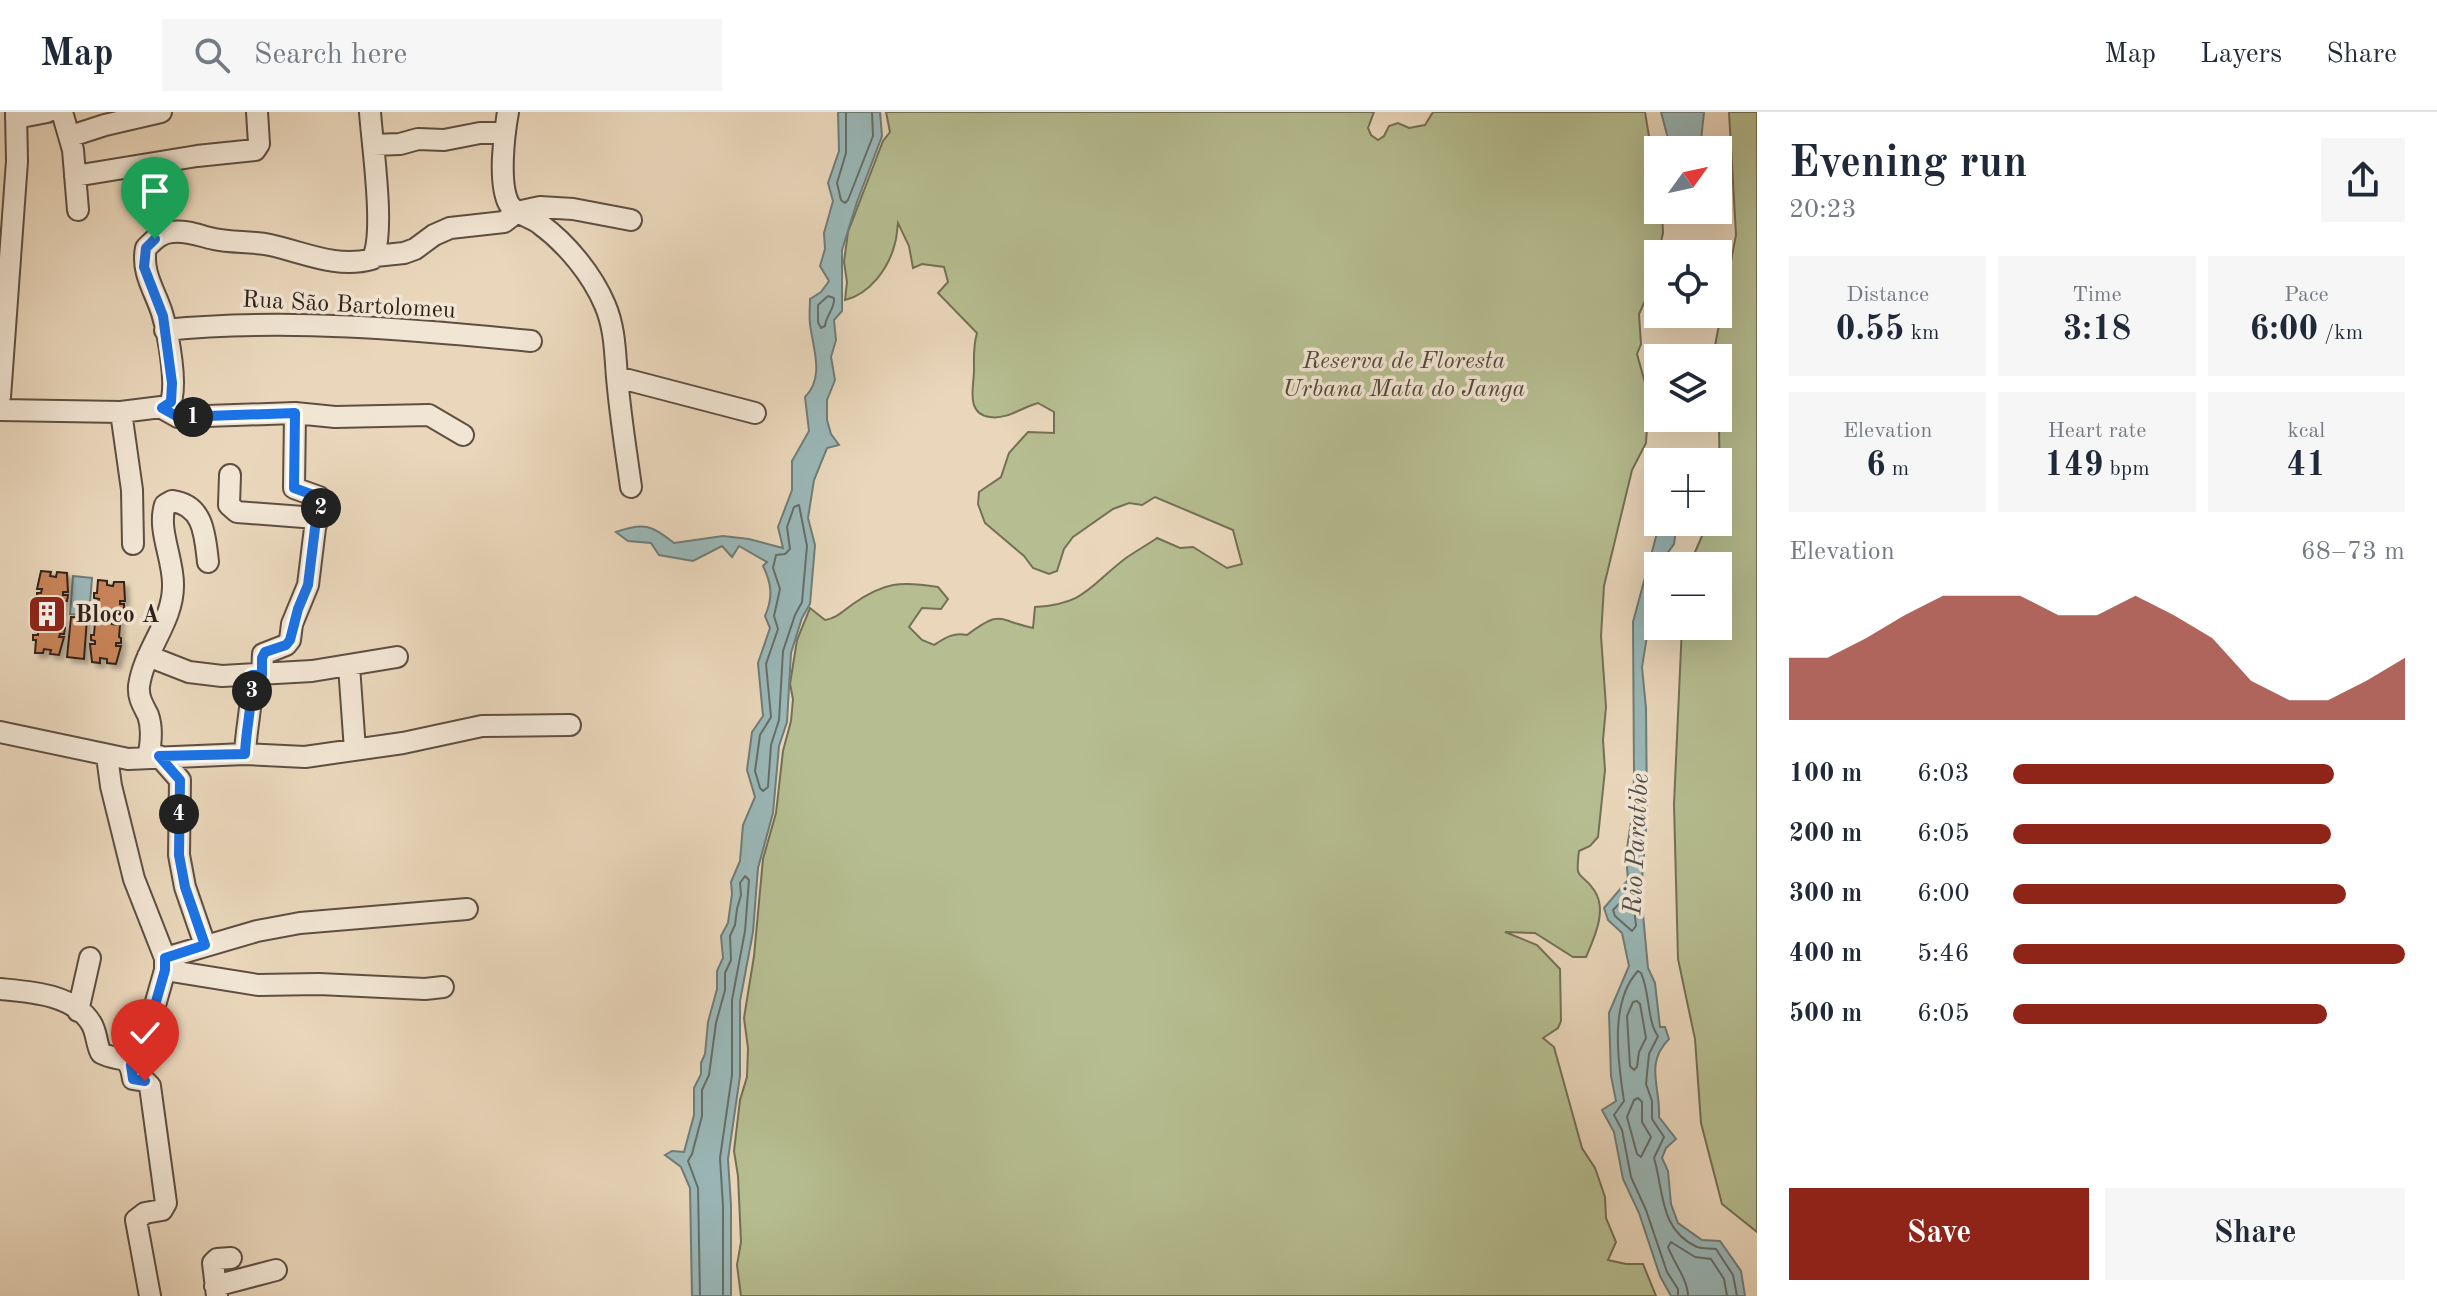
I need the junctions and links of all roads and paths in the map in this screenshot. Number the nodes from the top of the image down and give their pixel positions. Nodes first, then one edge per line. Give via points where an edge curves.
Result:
1 (47, 112) edge
2 (62, 112) edge
3 (161, 112) edge
4 (257, 112) edge
5 (370, 112) edge
6 (508, 112) edge
7 (16, 115) edge
8 (505, 133) junction
9 (71, 136) junction
10 (373, 145) junction
11 (8, 160) edge
12 (75, 176) junction
13 (78, 210) dead end
14 (517, 212) junction
15 (631, 220) dead end
16 (375, 252) junction
17 (5, 271) edge
18 (165, 330) junction
19 (531, 341) dead end
20 (617, 377) junction
21 (0, 387) edge
22 (0, 397) edge
23 (162, 408) junction
24 (0, 410) edge
25 (121, 412) junction
26 (295, 413) junction
27 (755, 413) dead end
28 (463, 435) dead end
29 (230, 475) dead end
30 (631, 487) dead end
31 (316, 518) junction
32 (133, 544) dead end
33 (208, 562) dead end
34 (148, 656) junction
35 (397, 657) dead end
36 (349, 666) junction
37 (257, 675) junction
38 (570, 725) dead end
39 (0, 732) edge
40 (355, 750) junction
41 (245, 754) junction
42 (107, 756) junction
43 (154, 757) junction
44 (467, 909) dead end
45 (205, 945) junction
46 (90, 958) dead end
47 (165, 964) junction
48 (443, 987) dead end
49 (0, 989) edge
50 (78, 1011) junction
51 (131, 1065) junction
52 (231, 1258) dead end
53 (276, 1270) dead end
54 (216, 1291) edge
55 (150, 1296) edge

1 - 7 street
2 - 9 street
3 - 9 street
4 - 12 street via 255,150
5 - 10 street
6 - 8 street
7 - 11 street
8 - 10 street
8 - 14 street via 505,183 509,204
9 - 12 street
10 - 16 street
11 - 17 street
12 - 13 street
14 - 15 street via 551,207
14 - 16 street via 504,222 441,231 404,253
14 - 20 street via 556,237 592,282 611,323
16 - 18 street via 368,261 337,261 173,231 162,234 146,248 144,267
17 - 21 street
18 - 19 street, Rua São Bartolomeu via 297,324
18 - 23 street via 172,397
20 - 27 street
20 - 30 street
21 - 22 street
23 - 25 street
23 - 26 street via 178,417
24 - 25 street
25 - 32 street
26 - 28 street via 429,415
26 - 31 street via 294,488 320,499
29 - 31 street via 229,505 237,512
31 - 37 street via 308,585 290,640 263,654
33 - 34 street via 199,518 188,505 165,505 173,588 167,617
34 - 37 street via 199,674
34 - 43 street via 139,693
35 - 36 street
36 - 37 street
36 - 40 street
37 - 41 street
38 - 40 street via 482,726
39 - 42 street
40 - 41 street via 305,757
41 - 43 street
42 - 43 street
42 - 47 street via 134,879
43 - 45 street via 180,780 179,855
44 - 45 street via 300,923
45 - 47 street
46 - 50 street
47 - 48 street via 258,985
47 - 51 street via 144,1044
49 - 50 street via 52,996
50 - 51 street via 91,1023 101,1053
51 - 55 street via 133,1079 148,1083 152,1093 166,1203 162,1210 140,1217 136,1225
52 - 54 street via 214,1261
53 - 54 street

